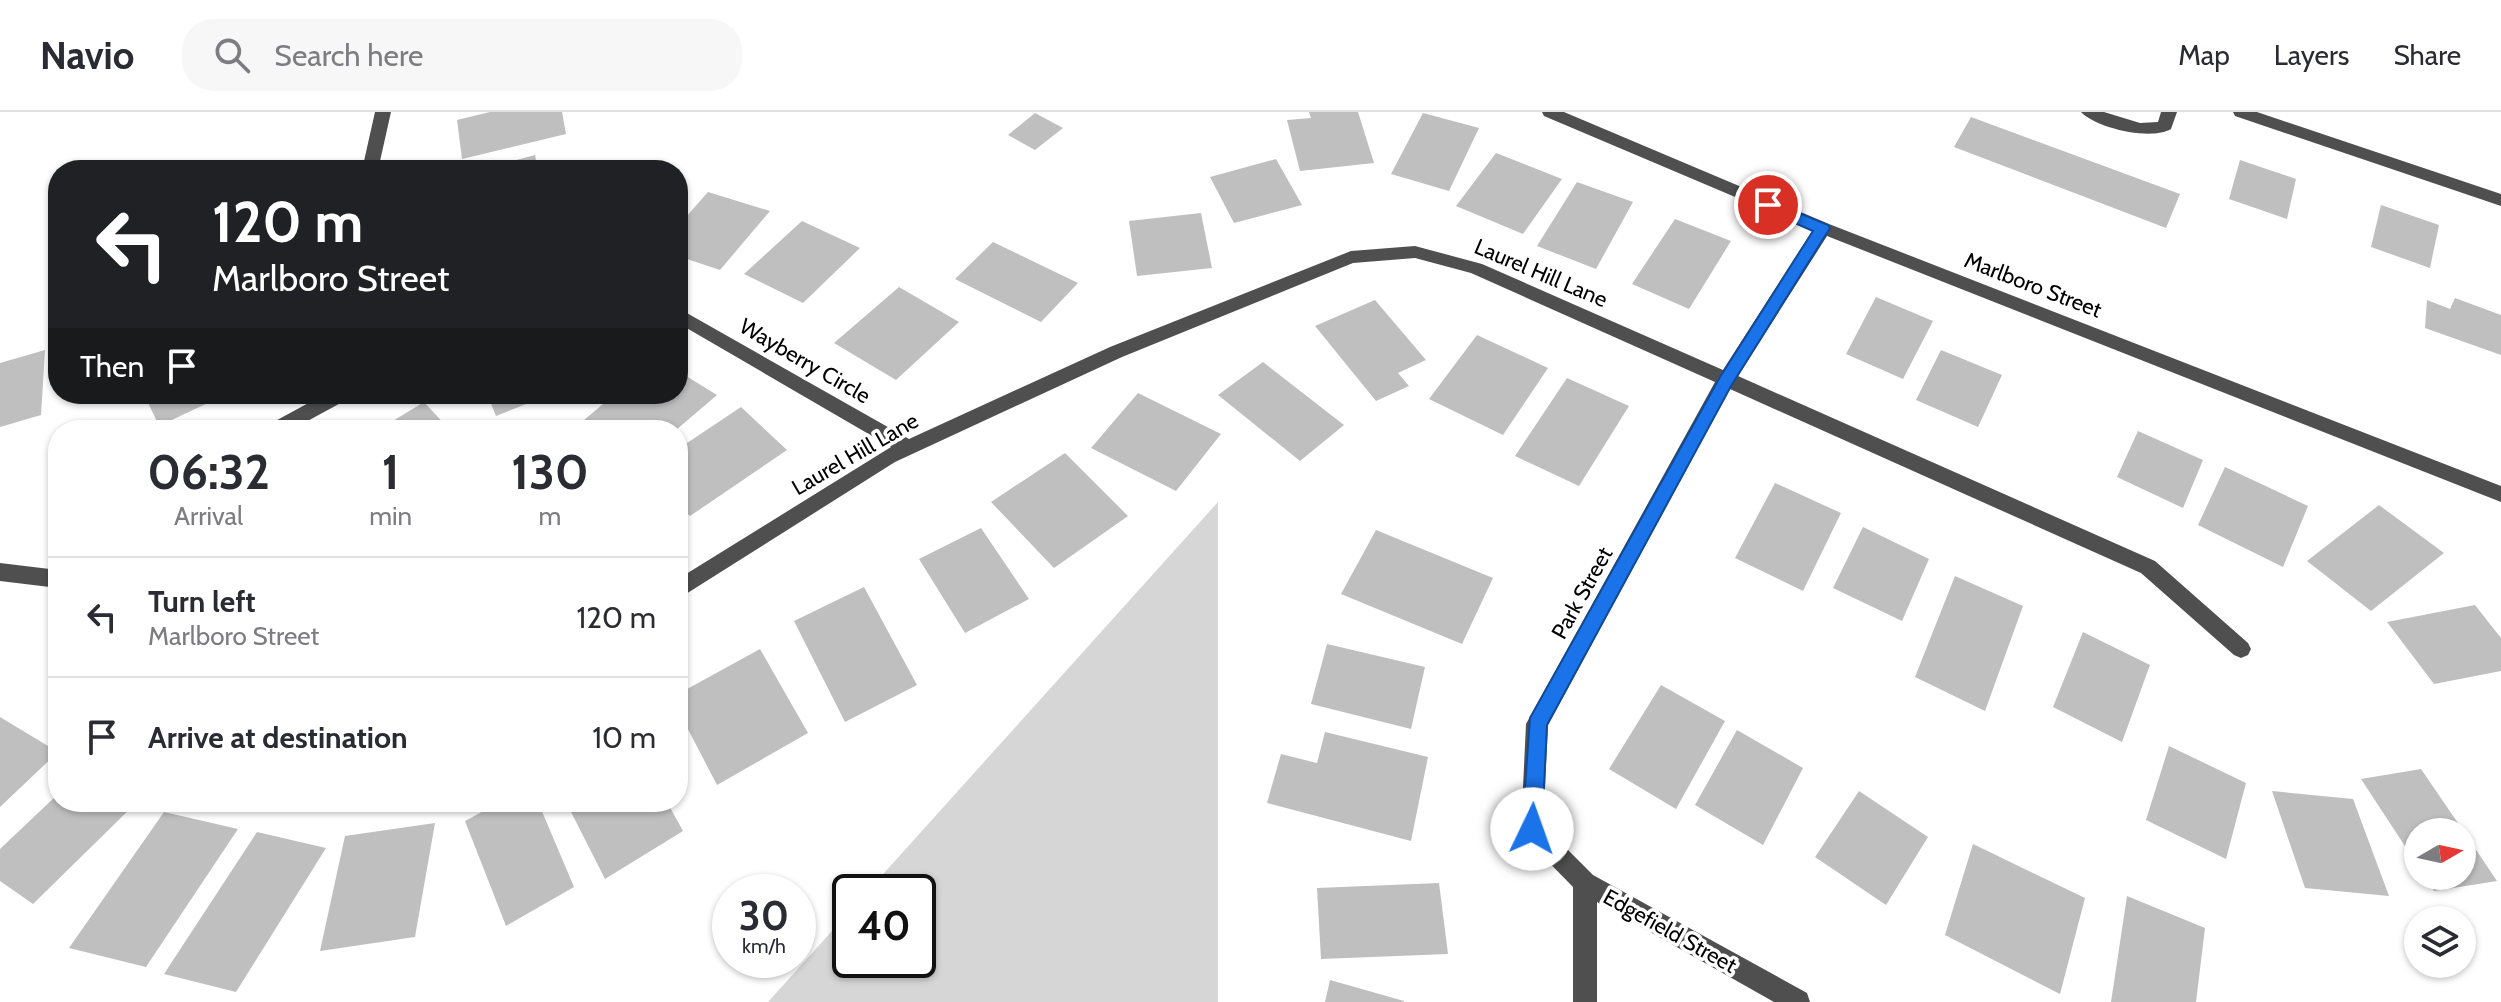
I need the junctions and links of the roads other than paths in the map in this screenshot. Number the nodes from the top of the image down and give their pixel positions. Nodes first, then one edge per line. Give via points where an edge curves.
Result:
1 (383, 112) edge
2 (1550, 112) edge
3 (2089, 112) edge
4 (2169, 112) edge
5 (2241, 112) edge
6 (372, 160) edge
7 (2501, 200) edge
8 (1823, 228) junction
9 (688, 321) edge
10 (1725, 381) junction
11 (323, 404) edge
12 (293, 420) edge
13 (908, 448) junction
14 (2501, 494) edge
15 (0, 572) edge
16 (48, 578) edge
17 (688, 584) edge
18 (2241, 649) dead end
19 (1585, 883) junction
20 (1585, 1002) edge
21 (1798, 1002) edge

1 - 6 street
2 - 8 street, Marlboro Street
3 - 4 street via 2145,131 2165,125
5 - 7 street
8 - 10 street, Park Street
8 - 14 street, Marlboro Street
9 - 13 street, Wayberry Circle
10 - 13 street, Laurel Hill Lane via 1476,268 1415,252 1351,257 1116,352
10 - 18 street, Laurel Hill Lane via 2148,567
10 - 19 street, Park Street via 1537,724 1532,829
11 - 12 street
13 - 17 street, Laurel Hill Lane
15 - 16 street
19 - 20 street
19 - 21 street, Edgefield Street

